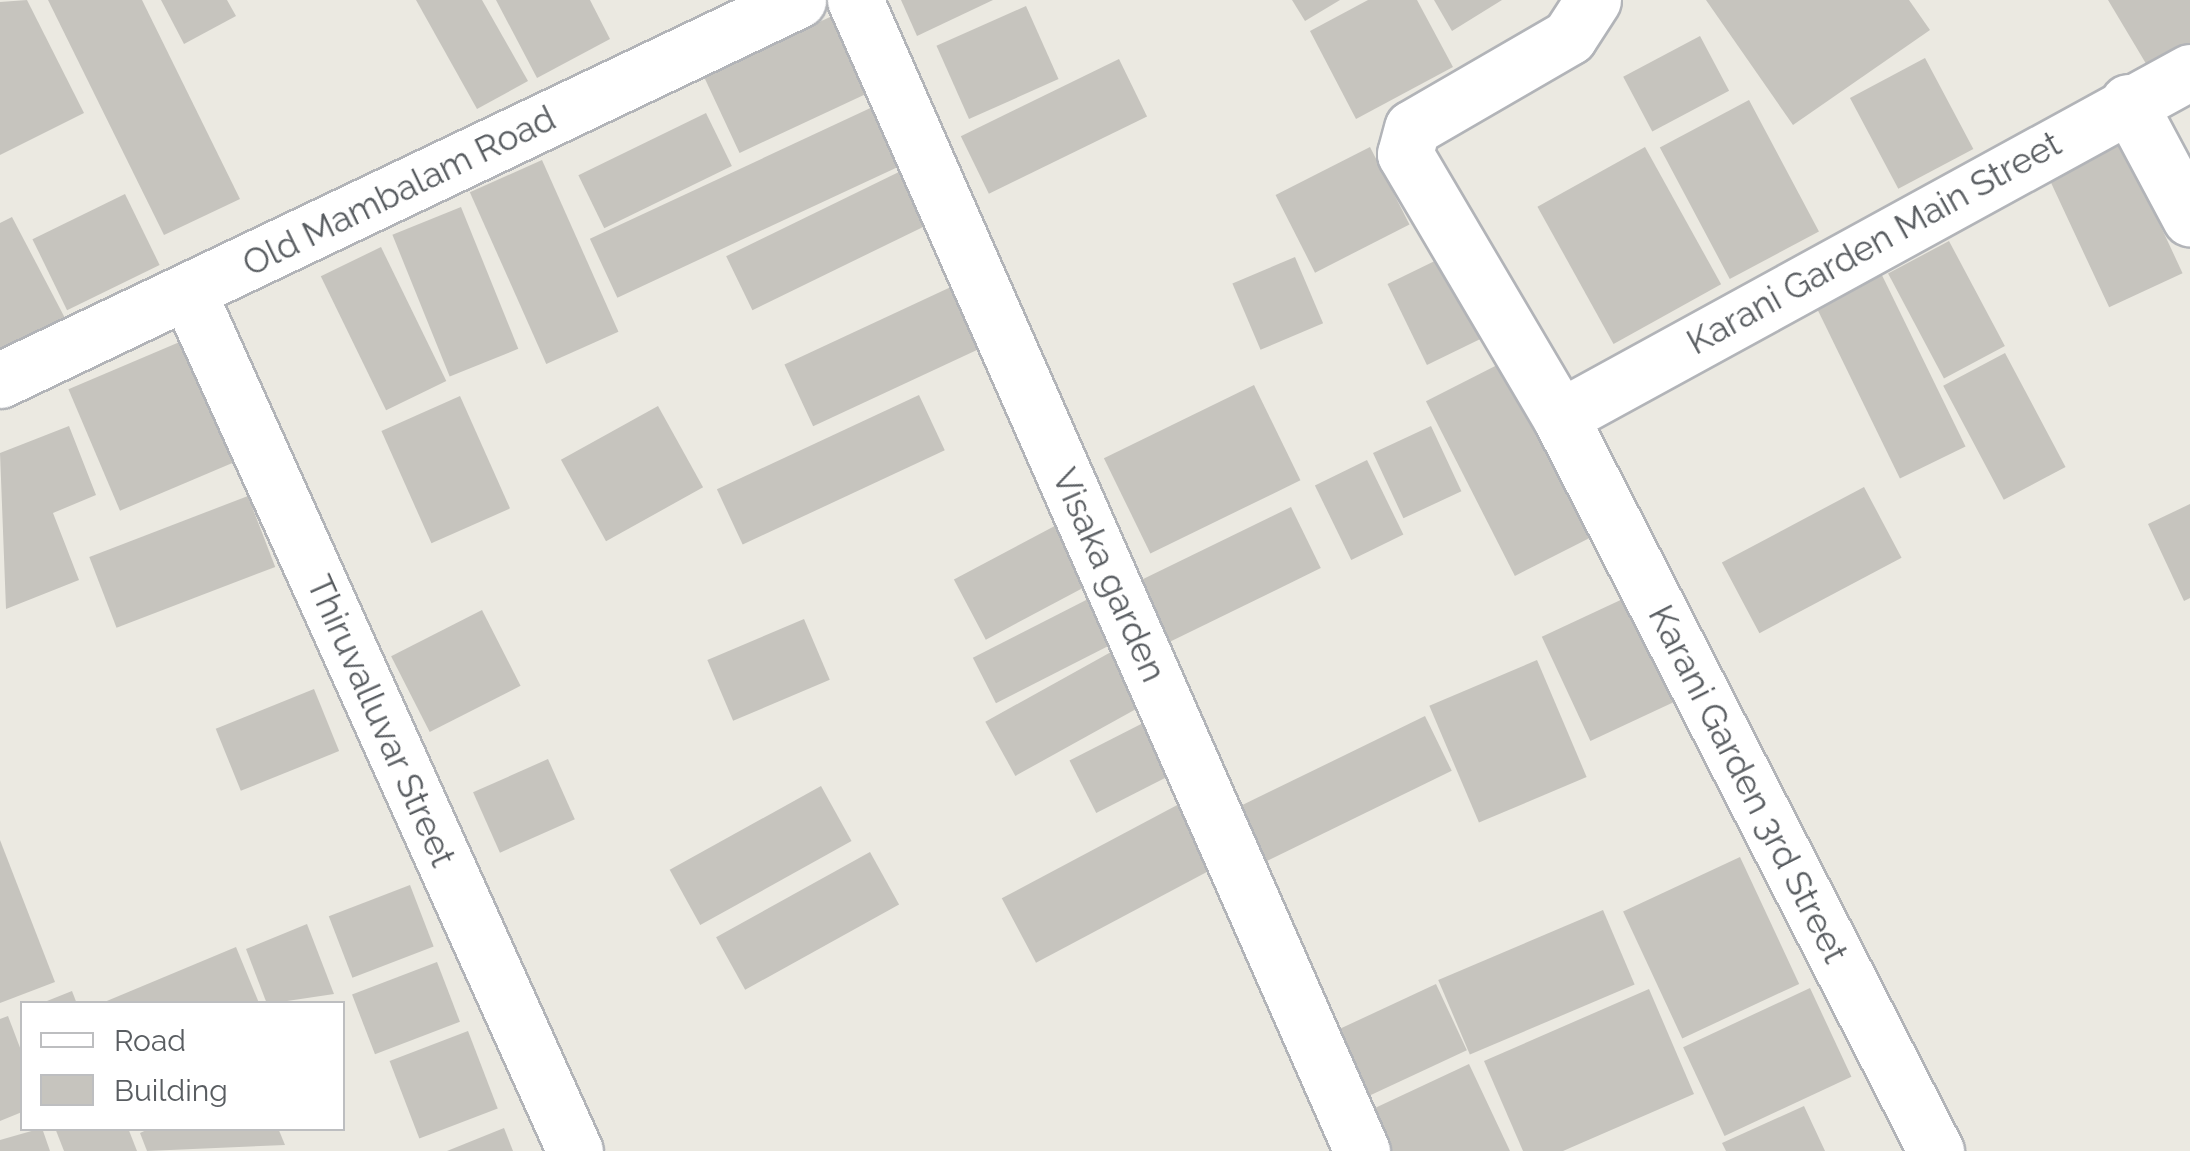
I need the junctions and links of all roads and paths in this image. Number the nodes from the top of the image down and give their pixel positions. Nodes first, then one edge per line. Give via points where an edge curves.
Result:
1 (798, 0) edge
2 (855, 0) edge
3 (1593, 0) edge
4 (2190, 72) edge
5 (2128, 102) junction
6 (2190, 218) edge
7 (188, 292) junction
8 (0, 380) edge
9 (1560, 417) junction
10 (574, 1151) edge
11 (1362, 1151) edge
12 (1936, 1151) edge

1 - 7 street, Old Mambalam Road
2 - 11 street, Visaka garden
3 - 9 street, Karani Garden 3rd Street via 1569,37 1412,128 1405,154
4 - 5 street, Karani Garden Main Street
5 - 6 street
5 - 9 street, Karani Garden Main Street
7 - 8 street, Old Mambalam Road
7 - 10 street, Thiruvalluvar Street
9 - 12 street, Karani Garden 3rd Street

